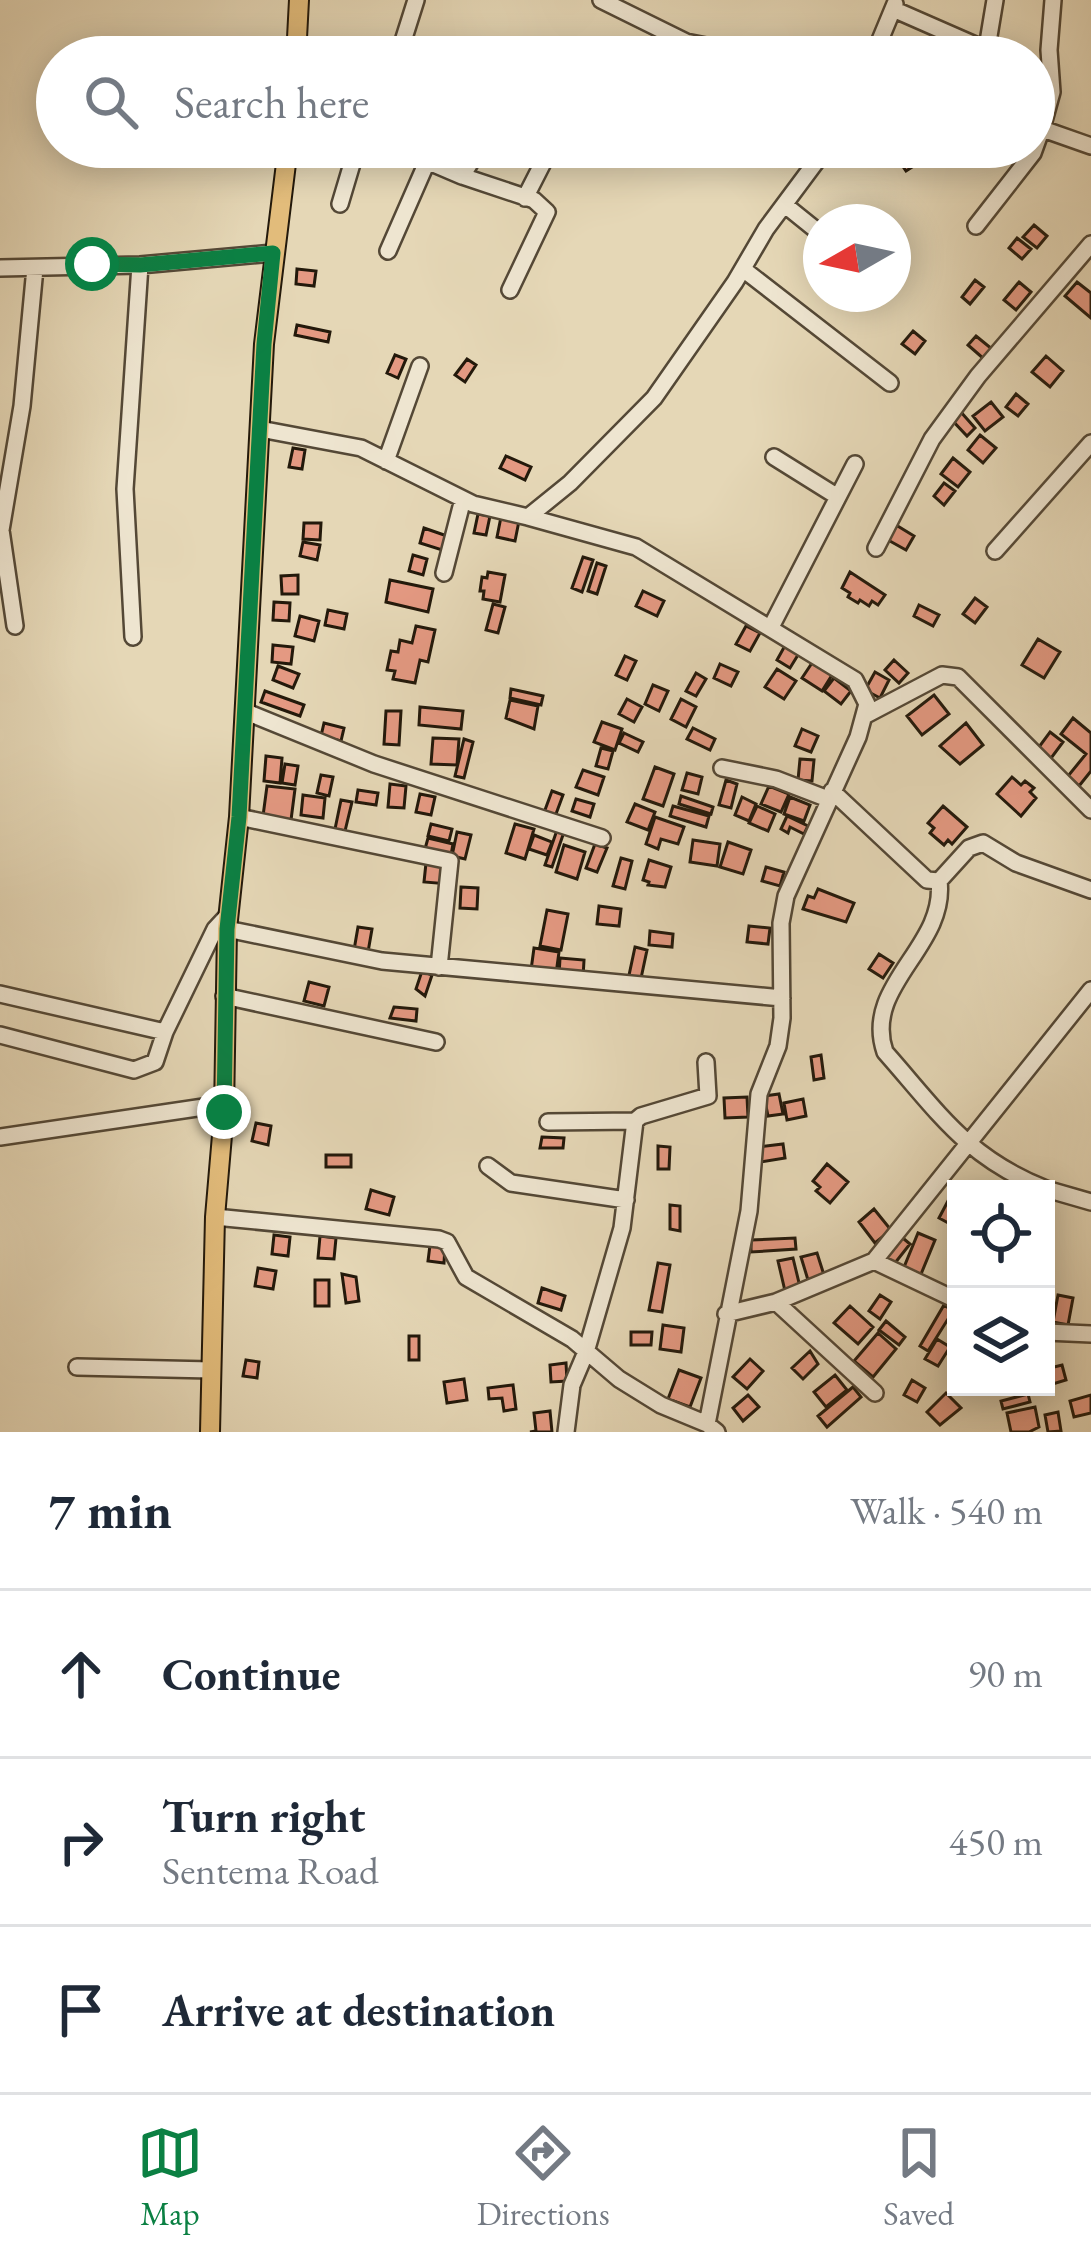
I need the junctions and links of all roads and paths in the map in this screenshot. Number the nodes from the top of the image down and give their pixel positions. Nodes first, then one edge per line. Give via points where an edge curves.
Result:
1 (299, 0) edge
2 (416, 0) edge
3 (601, 0) edge
4 (995, 0) edge
5 (1053, 0) edge
6 (894, 5) edge
7 (297, 36) edge
8 (405, 36) edge
9 (674, 36) edge
10 (881, 36) edge
11 (956, 36) edge
12 (989, 36) edge
13 (1050, 36) edge
14 (1055, 133) edge
15 (1091, 146) edge
16 (284, 168) edge
17 (351, 168) edge
18 (414, 168) edge
19 (446, 168) edge
20 (467, 168) edge
21 (540, 168) edge
22 (812, 168) edge
23 (1022, 168) edge
24 (462, 176) junction
25 (525, 198) junction
26 (340, 204) dead end
27 (785, 205) junction
28 (803, 220) edge
29 (976, 226) dead end
30 (1091, 244) edge
31 (388, 251) dead end
32 (273, 253) junction
33 (140, 265) junction
34 (0, 268) edge
35 (34, 268) junction
36 (743, 269) junction
37 (510, 290) dead end
38 (420, 366) dead end
39 (890, 383) dead end
40 (260, 429) junction
41 (1091, 443) edge
42 (774, 458) dead end
43 (386, 461) junction
44 (855, 464) dead end
45 (838, 497) junction
46 (463, 500) junction
47 (528, 517) junction
48 (876, 548) dead end
49 (995, 551) dead end
50 (444, 573) dead end
51 (15, 626) dead end
52 (770, 627) junction
53 (133, 637) dead end
54 (244, 711) junction
55 (866, 715) junction
56 (722, 769) dead end
57 (830, 795) junction
58 (1091, 810) edge
59 (239, 817) junction
60 (602, 838) dead end
61 (939, 881) junction
62 (1091, 890) edge
63 (228, 921) junction
64 (439, 967) junction
65 (1091, 990) edge
66 (0, 994) edge
67 (224, 996) junction
68 (782, 998) junction
69 (165, 1032) junction
70 (0, 1035) edge
71 (436, 1042) dead end
72 (706, 1062) dead end
73 (224, 1105) junction
74 (635, 1121) junction
75 (548, 1122) dead end
76 (0, 1137) edge
77 (967, 1145) junction
78 (488, 1166) dead end
79 (1026, 1180) edge
80 (1055, 1192) edge
81 (626, 1200) junction
82 (1091, 1202) edge
83 (215, 1217) junction
84 (874, 1261) junction
85 (947, 1296) edge
86 (776, 1302) junction
87 (726, 1314) junction
88 (1055, 1333) edge
89 (1087, 1335) edge
90 (586, 1352) junction
91 (1091, 1356) edge
92 (77, 1367) dead end
93 (211, 1370) junction
94 (875, 1393) dead end
95 (712, 1428) edge
96 (210, 1432) edge
97 (566, 1432) edge

1 - 7 main road
2 - 8 street
3 - 9 street
4 - 12 street
5 - 13 street
6 - 10 street
6 - 11 street
14 - 15 street
16 - 32 main road
17 - 26 street
18 - 31 street
19 - 24 street
20 - 24 street
21 - 25 street
22 - 27 street
23 - 29 street
24 - 25 street
25 - 37 street via 547,219
27 - 28 street
27 - 36 street
30 - 48 street via 932,439
32 - 33 street
32 - 40 main road
33 - 35 street
33 - 53 street via 125,489
34 - 35 street
35 - 51 street via 1,530
36 - 39 street
36 - 47 street via 654,398
38 - 43 street
40 - 43 street via 350,444
40 - 54 main road
41 - 49 street
42 - 45 street
43 - 46 street
44 - 45 street
45 - 52 street
46 - 47 street
46 - 50 street
47 - 52 street via 636,547
52 - 55 street via 855,680
54 - 59 main road
54 - 60 street via 374,764
55 - 57 street
55 - 58 street via 913,687 958,677
56 - 57 street
57 - 61 street via 927,880
57 - 68 street via 786,896
59 - 63 main road
59 - 64 street via 450,861
61 - 62 street via 983,843
61 - 77 street via 939,913 880,1010 878,1033 885,1052
63 - 64 street via 382,961
63 - 67 main road
63 - 69 street via 215,929
64 - 68 street
65 - 77 street
66 - 69 street
67 - 71 street
67 - 73 main road
68 - 87 street
69 - 70 street via 155,1062 134,1070
72 - 74 street via 708,1096
73 - 76 street
73 - 83 main road
74 - 75 street
74 - 81 street
77 - 79 street
77 - 84 street
78 - 81 street via 511,1183
80 - 82 street
81 - 90 street
83 - 90 street via 439,1239 466,1277
83 - 93 main road
84 - 85 street
84 - 86 street
86 - 87 street
86 - 94 street
87 - 95 street
88 - 89 street
89 - 91 street
90 - 95 street via 647,1396
90 - 97 street
92 - 93 street
93 - 96 main road

